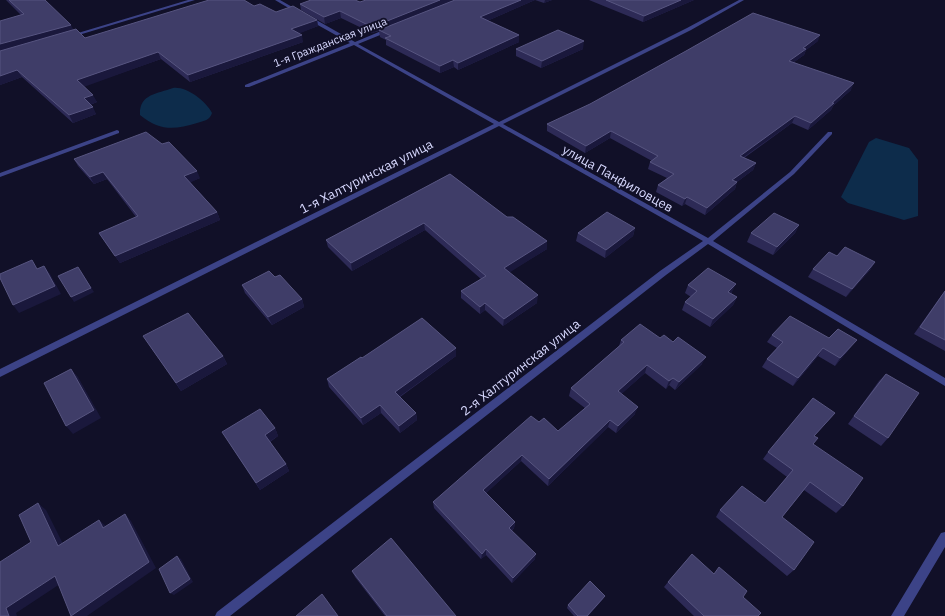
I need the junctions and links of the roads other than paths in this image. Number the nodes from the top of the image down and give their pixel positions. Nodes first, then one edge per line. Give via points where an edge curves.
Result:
1 (193, 0) edge
2 (277, 0) edge
3 (742, 0) edge
4 (392, 29) edge
5 (67, 37) edge
6 (355, 44) junction
7 (247, 86) dead end
8 (497, 124) junction
9 (117, 132) dead end
10 (830, 133) dead end
11 (0, 176) edge
12 (708, 241) junction
13 (0, 373) edge
14 (945, 382) edge
15 (945, 537) edge
16 (221, 616) edge
17 (896, 616) edge

1 - 5 street
2 - 6 street, улица Панфиловцев
3 - 8 street, 1-я Халтуринская улица
4 - 6 street, 1-я Гражданская улица
6 - 7 street, 1-я Гражданская улица
6 - 8 street, улица Панфиловцев
8 - 12 street, улица Панфиловцев
8 - 13 street, 1-я Халтуринская улица
9 - 11 street
10 - 12 street, 2-я Халтуринская улица via 792,173
12 - 14 street, улица Панфиловцев
12 - 16 street, 2-я Халтуринская улица
15 - 17 street

